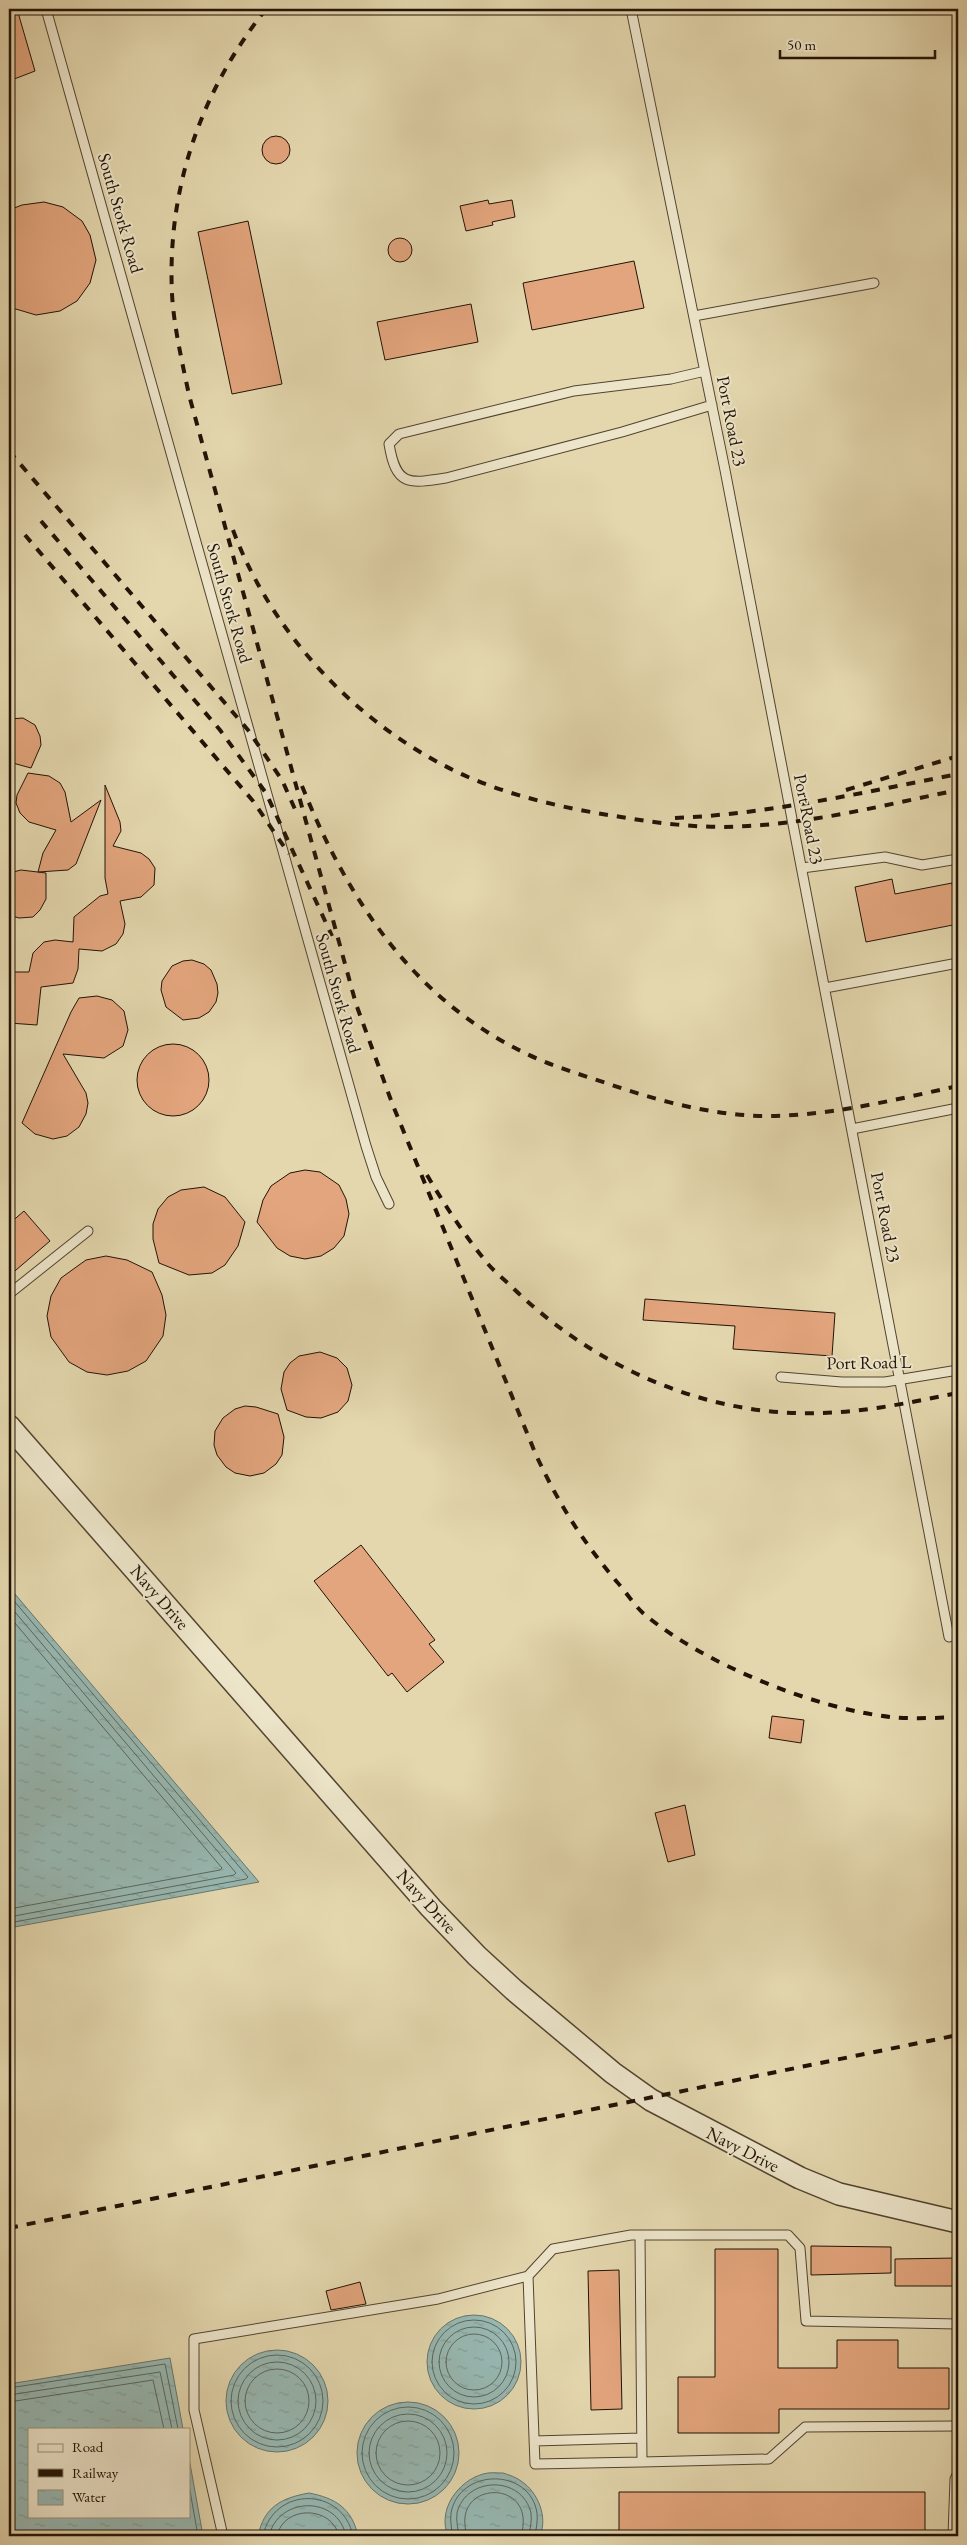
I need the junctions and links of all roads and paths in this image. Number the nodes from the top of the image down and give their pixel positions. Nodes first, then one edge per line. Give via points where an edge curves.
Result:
1 (46, 9) edge
2 (631, 9) edge
3 (874, 283) dead end
4 (694, 316) junction
5 (705, 371) junction
6 (712, 405) junction
7 (958, 859) edge
8 (802, 868) junction
9 (958, 963) edge
10 (825, 988) junction
11 (958, 1108) edge
12 (852, 1129) junction
13 (389, 1204) dead end
14 (88, 1231) dead end
15 (9, 1294) edge
16 (958, 1370) edge
17 (780, 1377) dead end
18 (900, 1380) junction
19 (9, 1426) edge
20 (954, 1636) edge
21 (958, 2222) edge
22 (640, 2235) junction
23 (528, 2276) junction
24 (958, 2324) edge
25 (958, 2426) edge
26 (641, 2438) junction
27 (534, 2441) junction
28 (642, 2462) junction
29 (958, 2473) edge
30 (222, 2536) edge
31 (953, 2536) edge

1 - 13 lane, South Stork Road via 366,1146
2 - 4 lane, Port Road 23
3 - 4 lane
4 - 5 lane, Port Road 23
5 - 6 lane, Port Road 23
5 - 6 lane via 574,392 399,434 390,444 393,466 404,479 420,482 446,478
6 - 8 lane, Port Road 23
7 - 8 lane via 922,865 885,857
8 - 10 lane, Port Road 23
9 - 10 lane
10 - 12 lane, Port Road 23
11 - 12 lane
12 - 18 lane, Port Road 23
14 - 15 lane
16 - 18 lane, Port Road L
17 - 18 lane, Port Road L via 842,1382
18 - 20 lane, Port Road 23
19 - 21 street, Navy Drive via 431,1908 477,1956 579,2046 651,2100 800,2178 839,2194
22 - 23 lane via 553,2249
22 - 24 lane via 788,2234 800,2248 806,2320
22 - 26 lane
23 - 27 lane
23 - 30 lane via 438,2299 194,2339 194,2410
25 - 28 lane via 805,2427 769,2459
26 - 27 lane
26 - 28 lane
27 - 28 lane via 535,2464
29 - 31 lane via 955,2479

